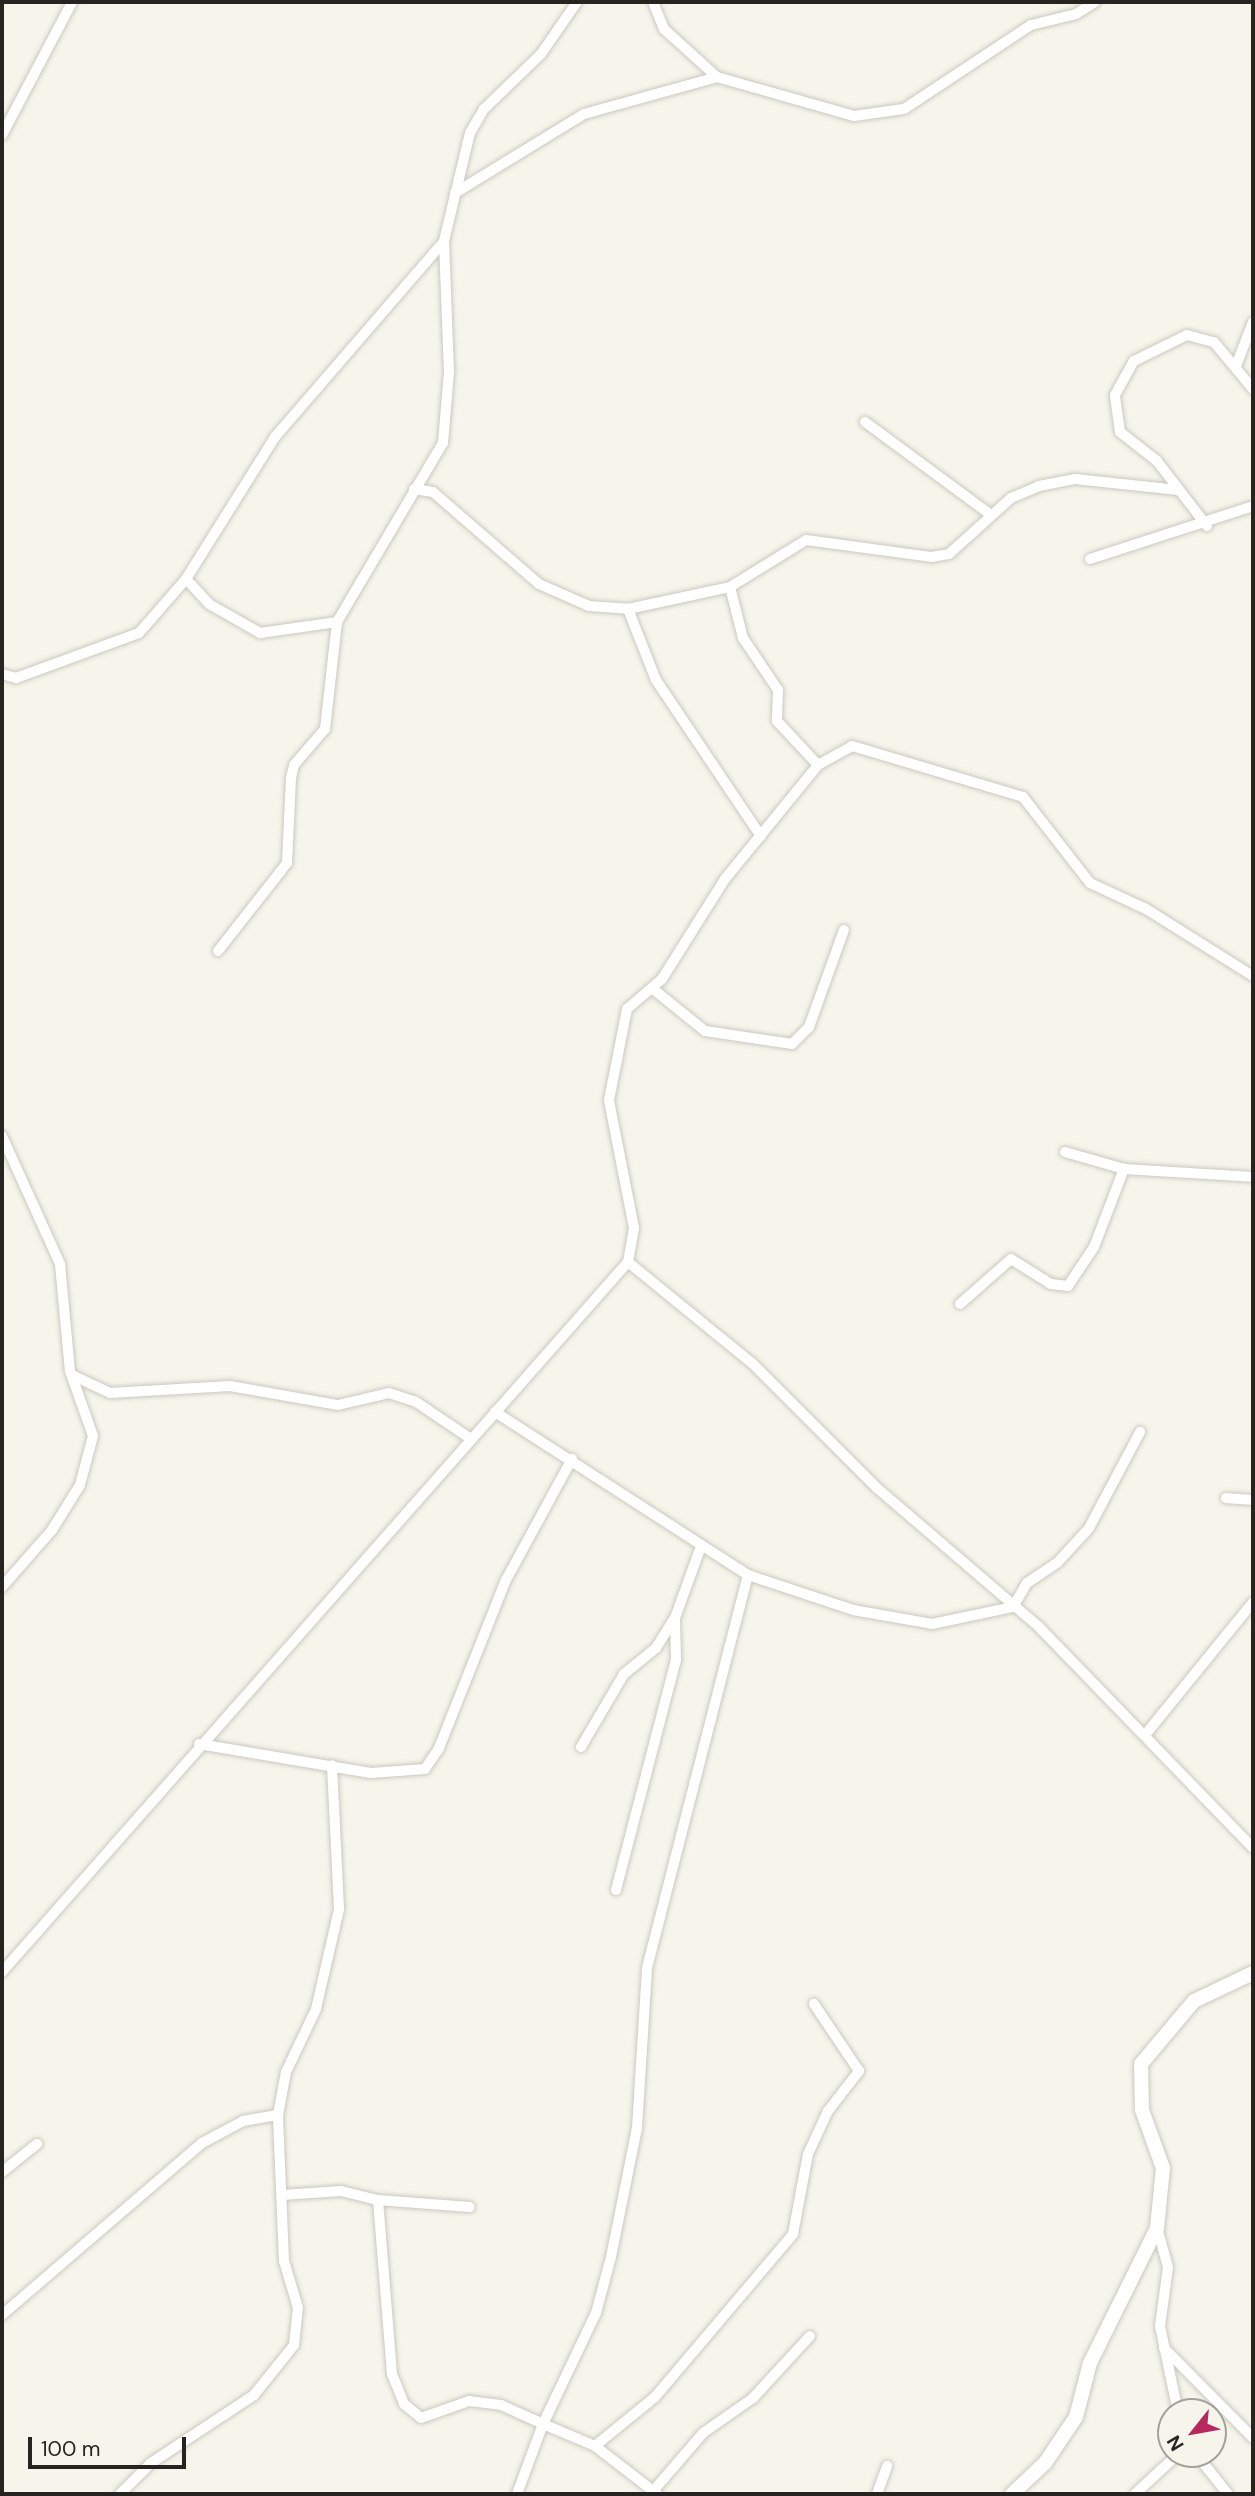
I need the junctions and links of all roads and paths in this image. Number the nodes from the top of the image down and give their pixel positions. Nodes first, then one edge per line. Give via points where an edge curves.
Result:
1 (72, 2) edge
2 (577, 2) edge
3 (653, 2) edge
4 (1095, 2) edge
5 (717, 77) junction
6 (2, 135) edge
7 (455, 193) junction
8 (444, 241) junction
9 (1253, 322) edge
10 (1236, 366) junction
11 (1253, 389) edge
12 (865, 422) dead end
13 (415, 489) junction
14 (1178, 490) junction
15 (1253, 506) edge
16 (990, 514) junction
17 (1207, 526) junction
18 (1090, 559) dead end
19 (186, 579) junction
20 (730, 587) junction
21 (628, 609) junction
22 (337, 622) junction
23 (2, 674) edge
24 (818, 765) junction
25 (761, 836) junction
26 (844, 930) dead end
27 (218, 951) dead end
28 (1253, 976) edge
29 (653, 989) junction
30 (2, 1136) edge
31 (1065, 1152) dead end
32 (1124, 1169) junction
33 (1253, 1178) edge
34 (628, 1262) junction
35 (960, 1304) dead end
36 (72, 1375) junction
37 (495, 1412) junction
38 (1140, 1432) dead end
39 (471, 1439) junction
40 (572, 1459) junction
41 (1226, 1498) dead end
42 (1253, 1500) edge
43 (701, 1546) junction
44 (748, 1575) junction
45 (2, 1587) edge
46 (1253, 1602) edge
47 (1013, 1607) junction
48 (675, 1618) junction
49 (1145, 1735) junction
50 (199, 1744) junction
51 (581, 1747) dead end
52 (332, 1765) junction
53 (1253, 1848) edge
54 (616, 1891) dead end
55 (2, 1972) edge
56 (1253, 1973) edge
57 (814, 2004) dead end
58 (278, 2115) junction
59 (37, 2144) dead end
60 (2, 2172) edge
61 (282, 2195) junction
62 (378, 2200) junction
63 (470, 2207) dead end
64 (1157, 2228) junction
65 (2, 2315) edge
66 (810, 2336) dead end
67 (1163, 2348) junction
68 (1175, 2398) edge
69 (1214, 2398) edge
70 (1227, 2411) edge
71 (543, 2424) junction
72 (1253, 2438) edge
73 (595, 2446) junction
74 (887, 2466) dead end
75 (1163, 2468) edge
76 (1207, 2468) edge
77 (655, 2492) edge
78 (120, 2494) edge
79 (517, 2494) edge
80 (877, 2494) edge
81 (1012, 2494) edge
82 (1135, 2494) edge
83 (1228, 2494) edge

1 - 6 street
2 - 7 street via 541,54 476,120
3 - 5 street via 664,29
4 - 5 street via 1076,15 1031,25 916,102 886,114 840,113
5 - 7 street via 584,114
7 - 8 street
8 - 13 street via 446,427 437,458
8 - 19 street via 275,437
9 - 10 street
10 - 11 street
10 - 14 street via 1214,342 1187,335 1134,361 1115,395 1120,432 1157,461
12 - 16 street
13 - 21 street via 433,492 465,516 539,584 589,606
13 - 22 street
14 - 16 street via 1074,480 1030,490
14 - 17 street
15 - 17 street
16 - 20 street via 949,554 931,557 806,540
17 - 18 street via 1147,536
19 - 22 street via 209,604 260,633
19 - 23 street via 139,633 16,678
20 - 21 street
20 - 24 street via 743,638 778,690 777,721
21 - 25 street via 656,680
22 - 27 street via 325,730 294,765 291,778 287,863
24 - 25 street
24 - 28 street via 852,746 1023,797 1090,883 1146,909
25 - 29 street
26 - 29 street via 809,1027 792,1044 705,1031
29 - 34 street via 627,1009 609,1075 634,1228
30 - 36 street via 60,1264
31 - 32 street
32 - 33 street
32 - 35 street via 1094,1247 1068,1286 1051,1284 1011,1259
34 - 37 street
34 - 47 street via 752,1363 877,1488
36 - 39 street via 110,1393 230,1386 338,1405 389,1393 416,1402
36 - 45 street via 93,1436 91,1455 52,1530
37 - 39 street
37 - 40 street
38 - 47 street via 1089,1528 1058,1562 1027,1583
39 - 50 street
40 - 43 street
40 - 52 street via 506,1580 439,1748 425,1769 400,1775
41 - 42 street
43 - 44 street
43 - 48 street
44 - 47 street via 853,1610 932,1624
44 - 71 street via 647,1968 637,2128 611,2257 596,2313
46 - 49 street
47 - 49 street
48 - 51 street via 656,1648 624,1674
48 - 54 street via 676,1660
49 - 53 street
50 - 52 street
50 - 55 street
52 - 58 street via 339,1909 316,2008 286,2071
56 - 64 street via 1194,2001 1141,2064 1142,2110 1163,2168
57 - 73 street via 859,2071 828,2112 808,2154 793,2234 655,2397
58 - 61 street
58 - 65 street via 243,2121 202,2143
59 - 60 street
61 - 62 street via 341,2191
61 - 78 street via 284,2261 298,2308 288,2360 254,2395 151,2463
62 - 63 street
62 - 71 street via 392,2374 404,2404 421,2418 469,2401 491,2404
64 - 67 street via 1168,2267
64 - 81 street via 1090,2363 1076,2417 1045,2463
66 - 77 street via 753,2398 703,2433
67 - 68 street
67 - 69 street
70 - 72 street
71 - 73 street
71 - 79 street
73 - 77 street
74 - 80 street
75 - 82 street
76 - 83 street

